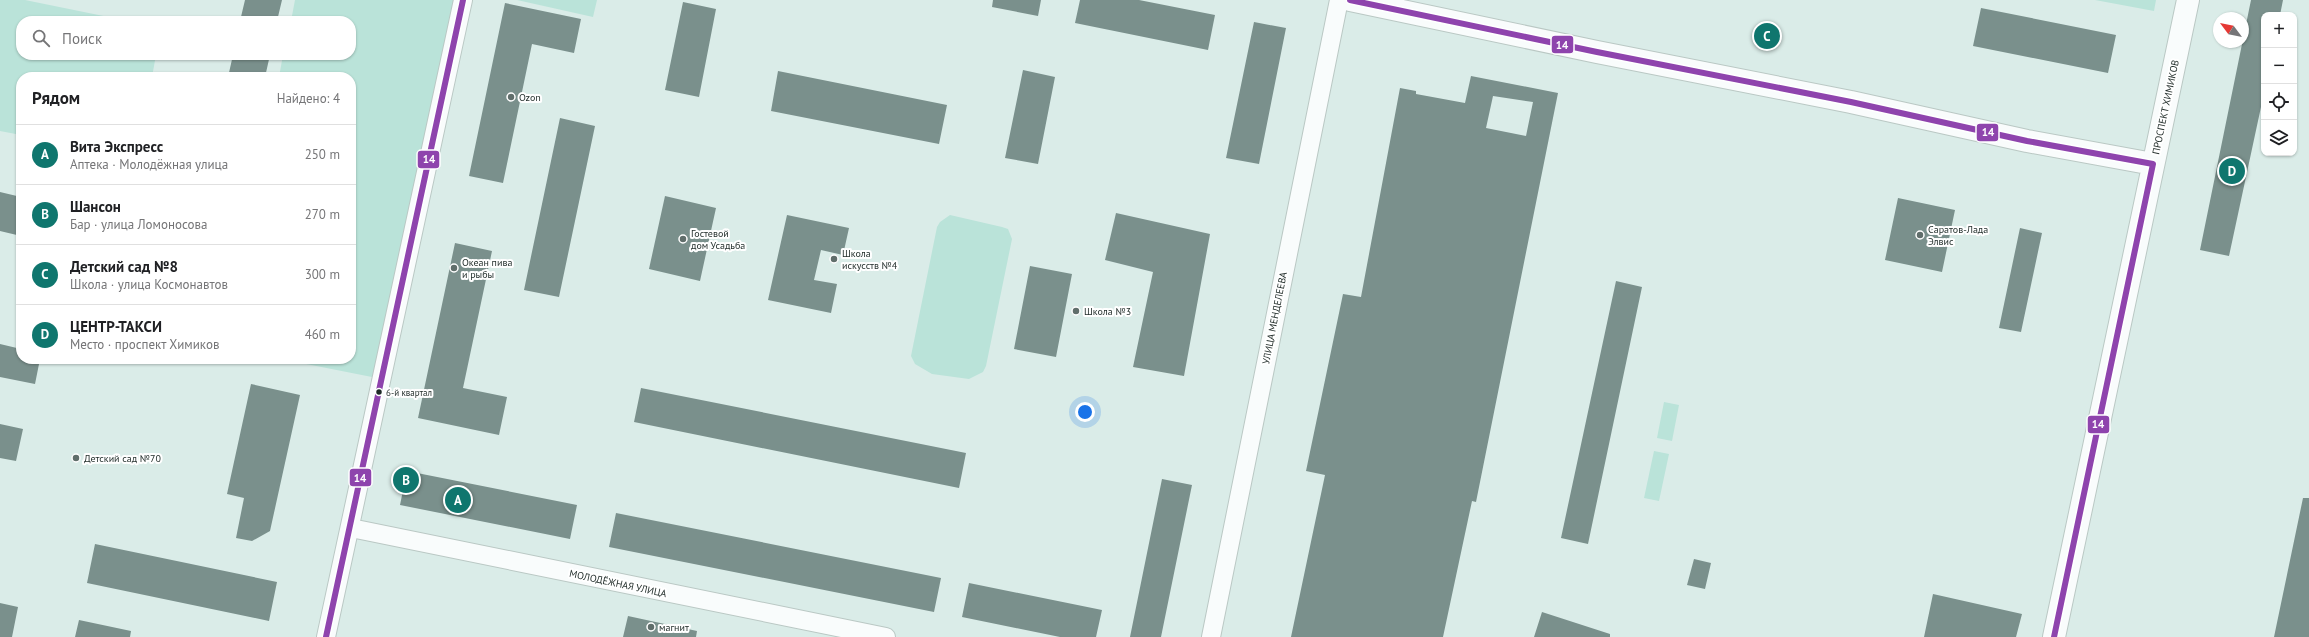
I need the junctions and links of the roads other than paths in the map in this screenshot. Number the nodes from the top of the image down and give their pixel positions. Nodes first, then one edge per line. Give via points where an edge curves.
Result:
1 (463, 0) edge
2 (1339, 0) edge
3 (1350, 0) edge
4 (2188, 0) edge
5 (2153, 164) junction
6 (351, 528) junction
7 (326, 637) edge
8 (886, 637) edge
9 (1211, 637) edge
10 (2054, 637) edge

1 - 6 street
2 - 9 street, УЛИЦА МЕНДЕЛЕЕВА
3 - 5 street via 1851,102 2027,141
4 - 5 street, ПРОСПЕКТ ХИМИКОВ
5 - 10 street, ПРОСПЕКТ ХИМИКОВ
6 - 7 street
6 - 8 street, МОЛОДЁЖНАЯ УЛИЦА

